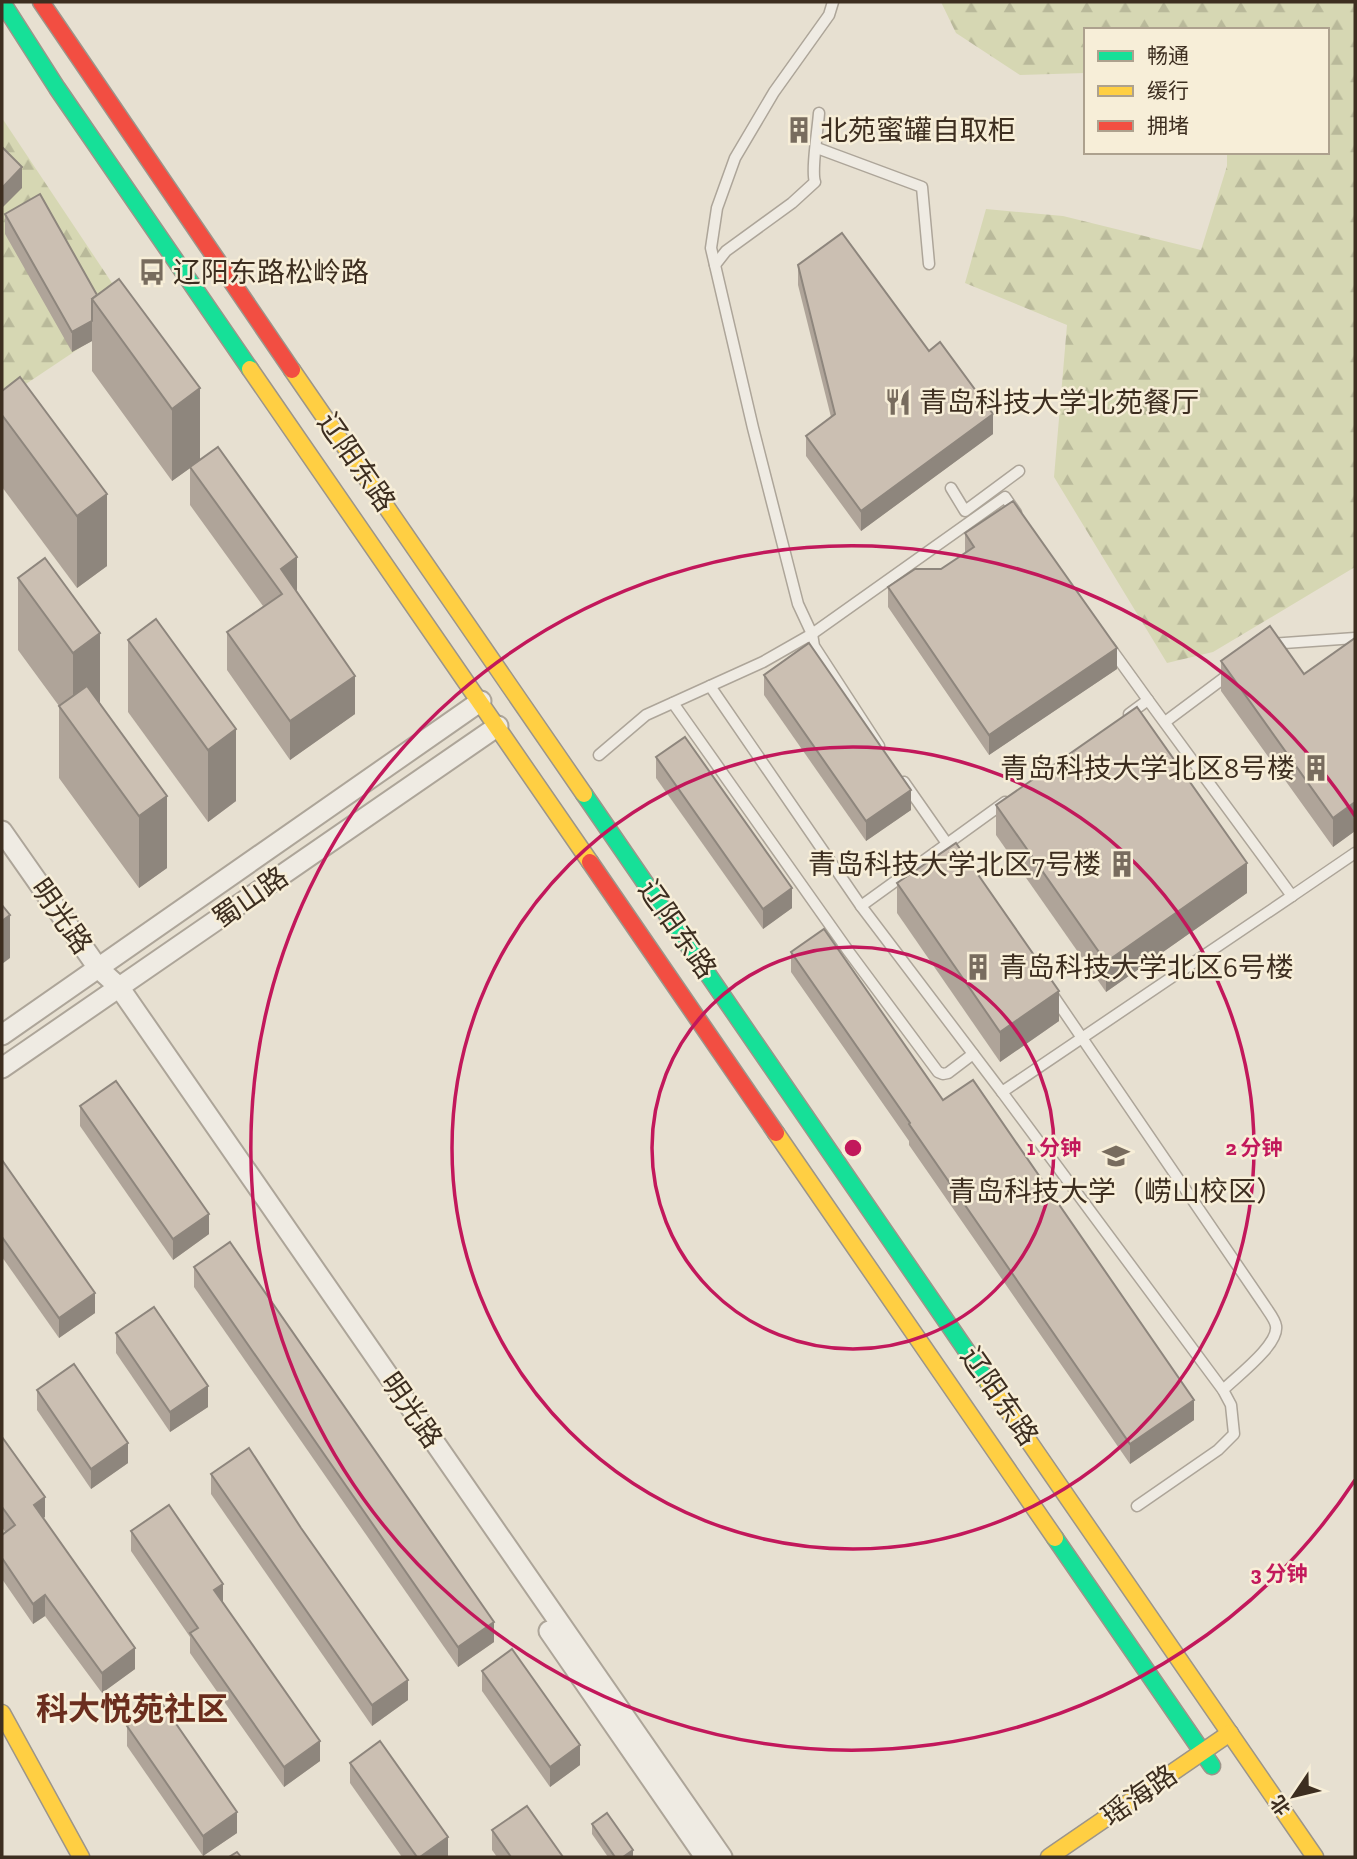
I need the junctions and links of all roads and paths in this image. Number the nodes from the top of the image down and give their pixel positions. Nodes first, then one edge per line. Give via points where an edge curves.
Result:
1 (2, 2) edge
2 (41, 2) edge
3 (834, 2) edge
4 (819, 113) dead end
5 (817, 148) junction
6 (929, 264) dead end
7 (715, 265) junction
8 (1019, 471) dead end
9 (951, 488) dead end
10 (1020, 520) edge
11 (1100, 632) edge
12 (812, 634) junction
13 (1355, 638) edge
14 (1260, 650) edge
15 (1239, 666) edge
16 (710, 686) junction
17 (1148, 700) junction
18 (481, 701) junction
19 (673, 703) junction
20 (1165, 722) junction
21 (1114, 724) edge
22 (498, 726) junction
23 (884, 753) edge
24 (599, 755) dead end
25 (899, 775) edge
26 (1014, 796) edge
27 (2, 831) edge
28 (947, 844) junction
29 (1355, 853) edge
30 (962, 866) edge
31 (1292, 896) junction
32 (861, 906) junction
33 (98, 968) junction
34 (1048, 988) edge
35 (114, 990) junction
36 (2, 1035) edge
37 (1082, 1038) junction
38 (973, 1054) junction
39 (2, 1068) edge
40 (1002, 1092) junction
41 (1223, 1390) junction
42 (1137, 1506) dead end
43 (2, 1713) edge
44 (1230, 1732) junction
45 (1202, 1752) junction
46 (1221, 1760) junction
47 (81, 1857) edge
48 (705, 1857) edge
49 (722, 1857) edge
50 (1049, 1857) edge
51 (1315, 1857) edge

1 - 18 main road, 辽阳东路
2 - 44 main road, 辽阳东路
3 - 7 lane via 735,158 717,208 711,248
4 - 5 lane
5 - 6 lane via 922,187
5 - 7 lane via 815,183 726,251
7 - 12 lane via 798,604
8 - 9 lane via 965,511
10 - 12 lane via 1004,497
11 - 17 lane
12 - 16 lane
12 - 23 lane via 814,646
13 - 14 lane via 1271,643
15 - 20 lane
16 - 19 lane
16 - 32 lane
17 - 20 lane
17 - 21 lane
18 - 22 main road, 辽阳东路
18 - 33 street, 蜀山路
19 - 24 lane via 646,715
19 - 38 lane via 938,1072 948,1073
20 - 31 lane
22 - 35 street, 蜀山路
22 - 45 main road, 辽阳东路
25 - 28 lane
26 - 28 lane
27 - 33 street, 明光路
28 - 30 lane
28 - 32 lane
29 - 31 lane
31 - 37 lane
32 - 38 lane
33 - 35 street, 明光路
33 - 36 street, 蜀山路
34 - 37 lane
35 - 39 street, 蜀山路
35 - 48 street, 明光路
35 - 49 street, 明光路
37 - 40 lane
37 - 41 lane via 1276,1326 1267,1349
38 - 40 lane
40 - 41 lane
41 - 42 lane via 1231,1405 1234,1434
43 - 47 main road
44 - 45 main road, 瑶海路
44 - 46 main road, 辽阳东路
45 - 46 main road, 辽阳东路
45 - 50 main road, 瑶海路
46 - 51 main road, 辽阳东路

